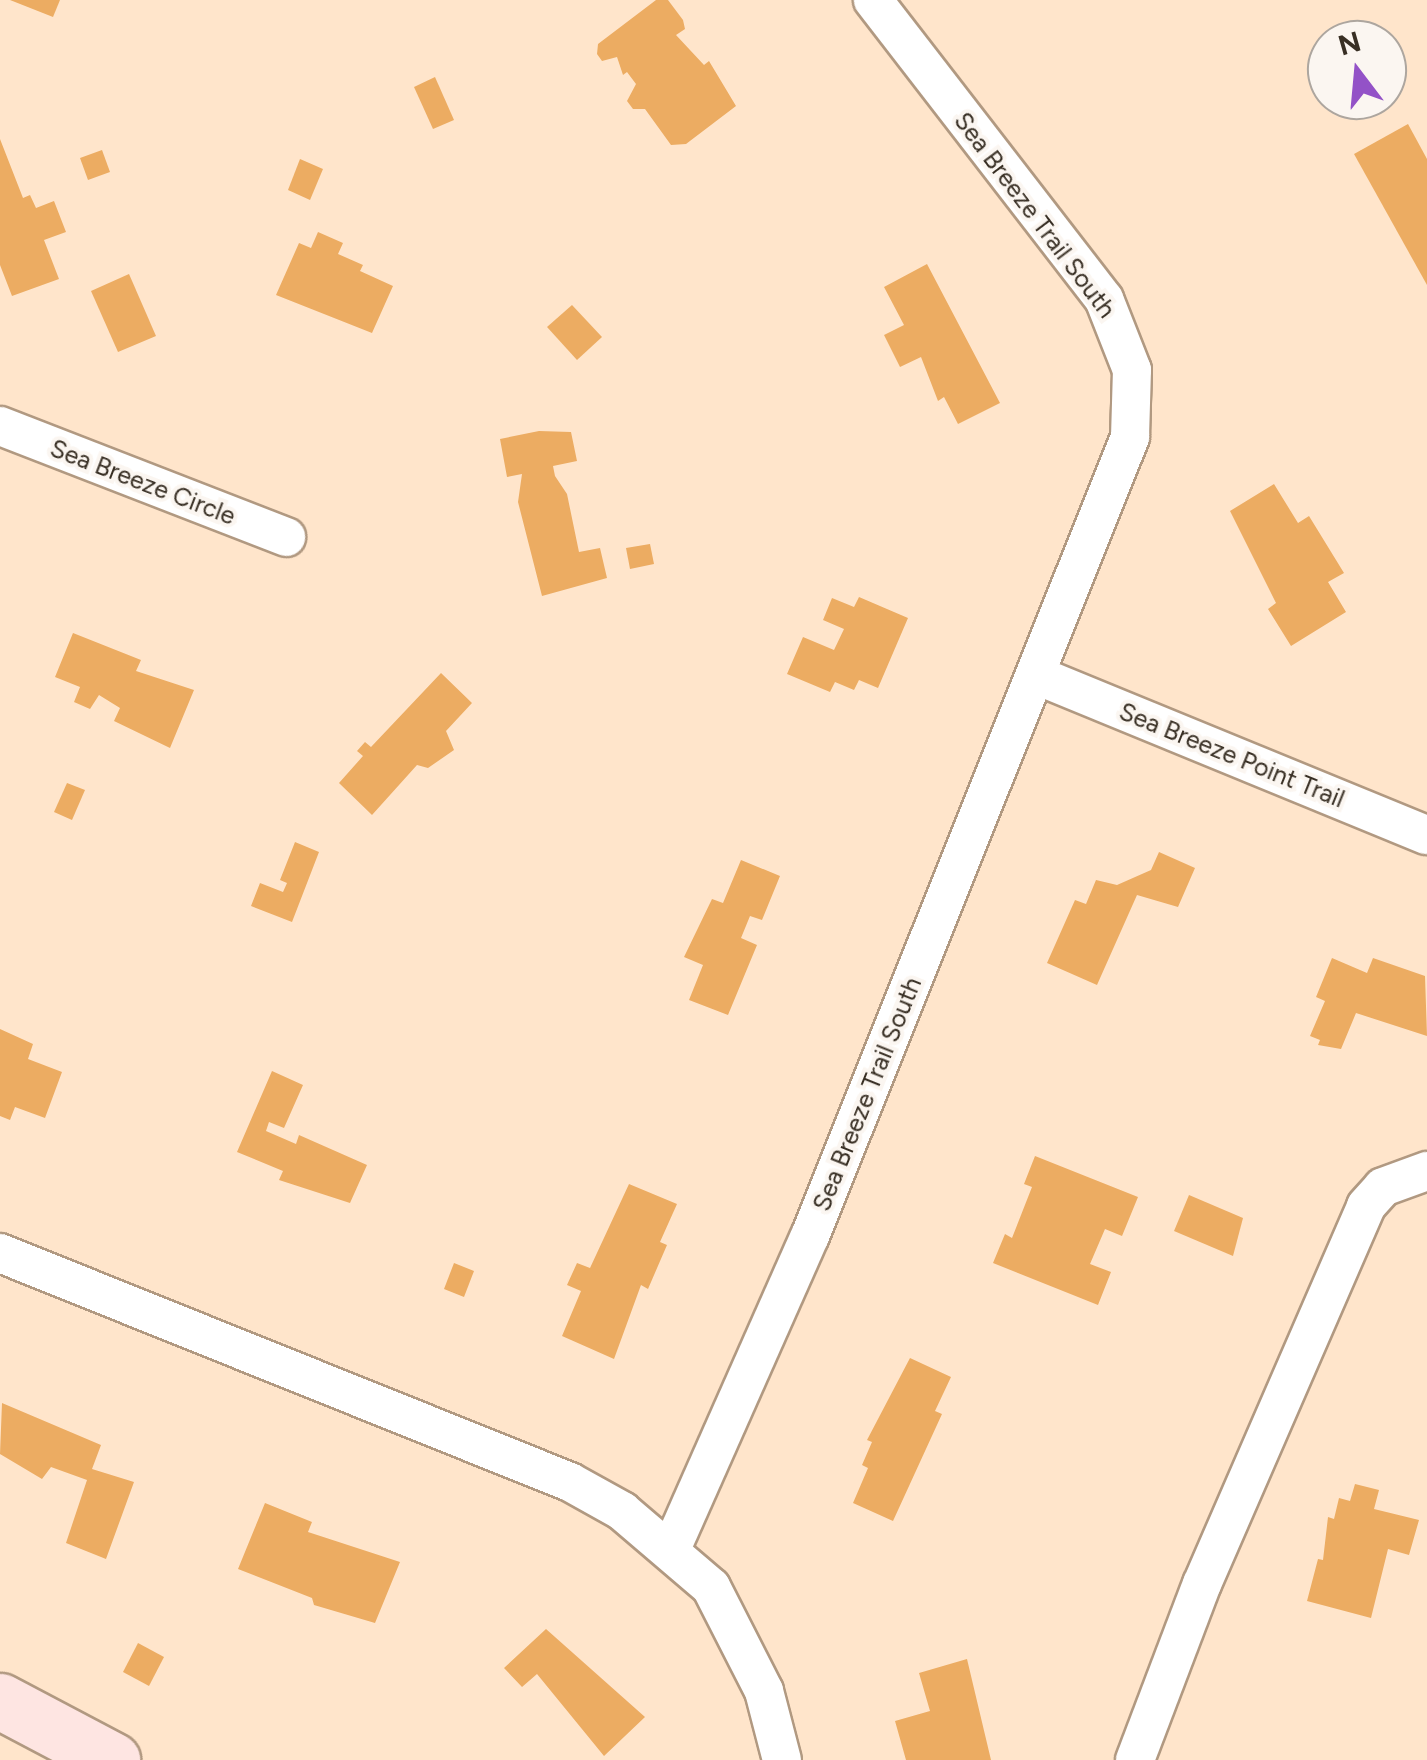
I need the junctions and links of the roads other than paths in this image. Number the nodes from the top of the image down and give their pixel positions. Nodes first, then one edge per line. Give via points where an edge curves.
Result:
1 (873, 0) edge
2 (0, 426) edge
3 (286, 537) dead end
4 (1036, 674) junction
5 (1427, 835) edge
6 (1427, 1172) edge
7 (0, 1253) edge
8 (672, 1547) junction
9 (0, 1702) edge
10 (112, 1760) edge
11 (782, 1760) edge
12 (1134, 1760) edge

1 - 4 street, Sea Breeze Trail South via 1104,299 1132,370 1130,437
2 - 3 street, Sea Breeze Circle
4 - 5 street, Sea Breeze Point Trail
4 - 8 street, Sea Breeze Trail South via 810,1236
6 - 12 street via 1383,1187 1366,1206 1202,1584
7 - 8 street via 570,1482
8 - 11 street via 711,1587 739,1631
9 - 10 street

